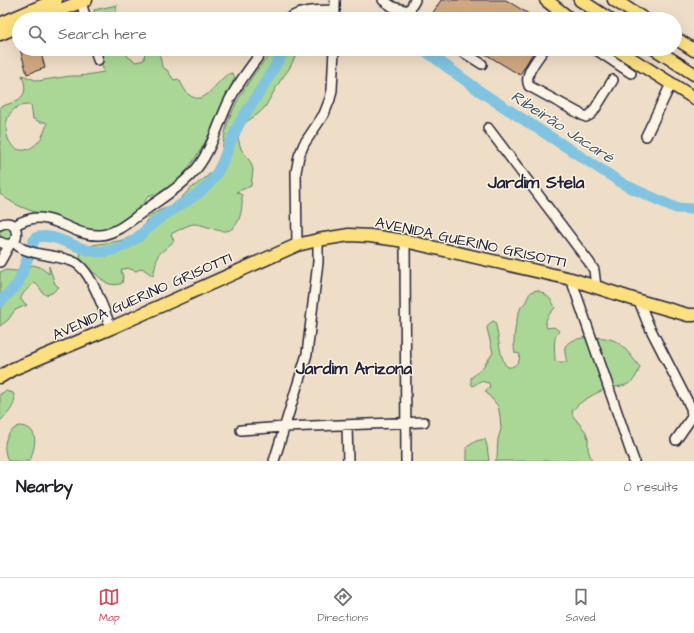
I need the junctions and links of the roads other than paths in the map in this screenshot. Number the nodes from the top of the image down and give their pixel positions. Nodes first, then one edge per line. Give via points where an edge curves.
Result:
1 (56, 0) edge
2 (335, 0) edge
3 (383, 0) edge
4 (415, 0) edge
5 (546, 0) edge
6 (580, 0) edge
7 (614, 0) edge
8 (84, 1) edge
9 (28, 12) edge
10 (55, 12) edge
11 (85, 12) edge
12 (335, 12) edge
13 (404, 12) edge
14 (411, 12) edge
15 (559, 12) edge
16 (598, 12) edge
17 (633, 12) edge
18 (12, 19) edge
19 (0, 24) edge
20 (12, 29) edge
21 (0, 34) edge
22 (682, 42) edge
23 (694, 50) edge
24 (97, 56) edge
25 (259, 56) edge
26 (334, 56) edge
27 (469, 56) edge
28 (539, 56) edge
29 (606, 56) edge
30 (627, 56) edge
31 (666, 56) edge
32 (98, 60) dead end
33 (482, 64) dead end
34 (631, 73) dead end
35 (694, 74) edge
36 (613, 80) dead end
37 (671, 84) junction
38 (694, 98) edge
39 (488, 128) dead end
40 (646, 136) dead end
41 (0, 216) edge
42 (7, 225) edge
43 (318, 240) junction
44 (405, 241) junction
45 (0, 242) edge
46 (11, 243) junction
47 (297, 245) junction
48 (0, 262) edge
49 (570, 279) junction
50 (596, 287) junction
51 (639, 301) junction
52 (694, 315) edge
53 (111, 328) junction
54 (0, 377) edge
55 (424, 422) dead end
56 (405, 423) junction
57 (347, 426) junction
58 (284, 427) junction
59 (241, 430) dead end
60 (676, 440) dead end
61 (274, 461) edge
62 (348, 461) edge
63 (406, 461) edge
64 (634, 461) edge

1 - 9 main road
2 - 12 street
3 - 13 street
4 - 14 street
5 - 15 main road
6 - 16 main road
7 - 17 main road
8 - 10 main road
8 - 11 street
18 - 19 main road
20 - 21 main road
22 - 23 main road
24 - 32 street
25 - 42 street via 230,99 204,158 196,168 185,180 114,232 101,235 86,234 39,217
26 - 47 street via 330,99 324,114 304,144 297,164
27 - 33 street
28 - 36 street via 527,75 526,81 529,86 586,117 593,112
29 - 34 street
30 - 37 main road
31 - 35 main road
37 - 38 main road
37 - 40 street
39 - 50 street via 589,262 594,270
41 - 42 street
42 - 46 street via 17,234
43 - 44 main road, AVENIDA GUERINO GRISOTTI via 350,235
43 - 47 main road, AVENIDA GUERINO GRISOTTI
43 - 58 street via 318,262 307,354
44 - 49 main road, AVENIDA GUERINO GRISOTTI
44 - 56 street
45 - 46 street
46 - 48 street
46 - 53 street via 82,266
47 - 53 main road, AVENIDA GUERINO GRISOTTI
49 - 50 main road, AVENIDA GUERINO GRISOTTI
49 - 64 street
50 - 51 main road, AVENIDA GUERINO GRISOTTI
51 - 52 main road, AVENIDA GUERINO GRISOTTI
51 - 60 street via 654,337 691,408 692,417
53 - 54 main road, AVENIDA GUERINO GRISOTTI via 13,369
55 - 56 street
56 - 57 street
56 - 63 street
57 - 58 street
57 - 62 street
58 - 59 street
58 - 61 street

